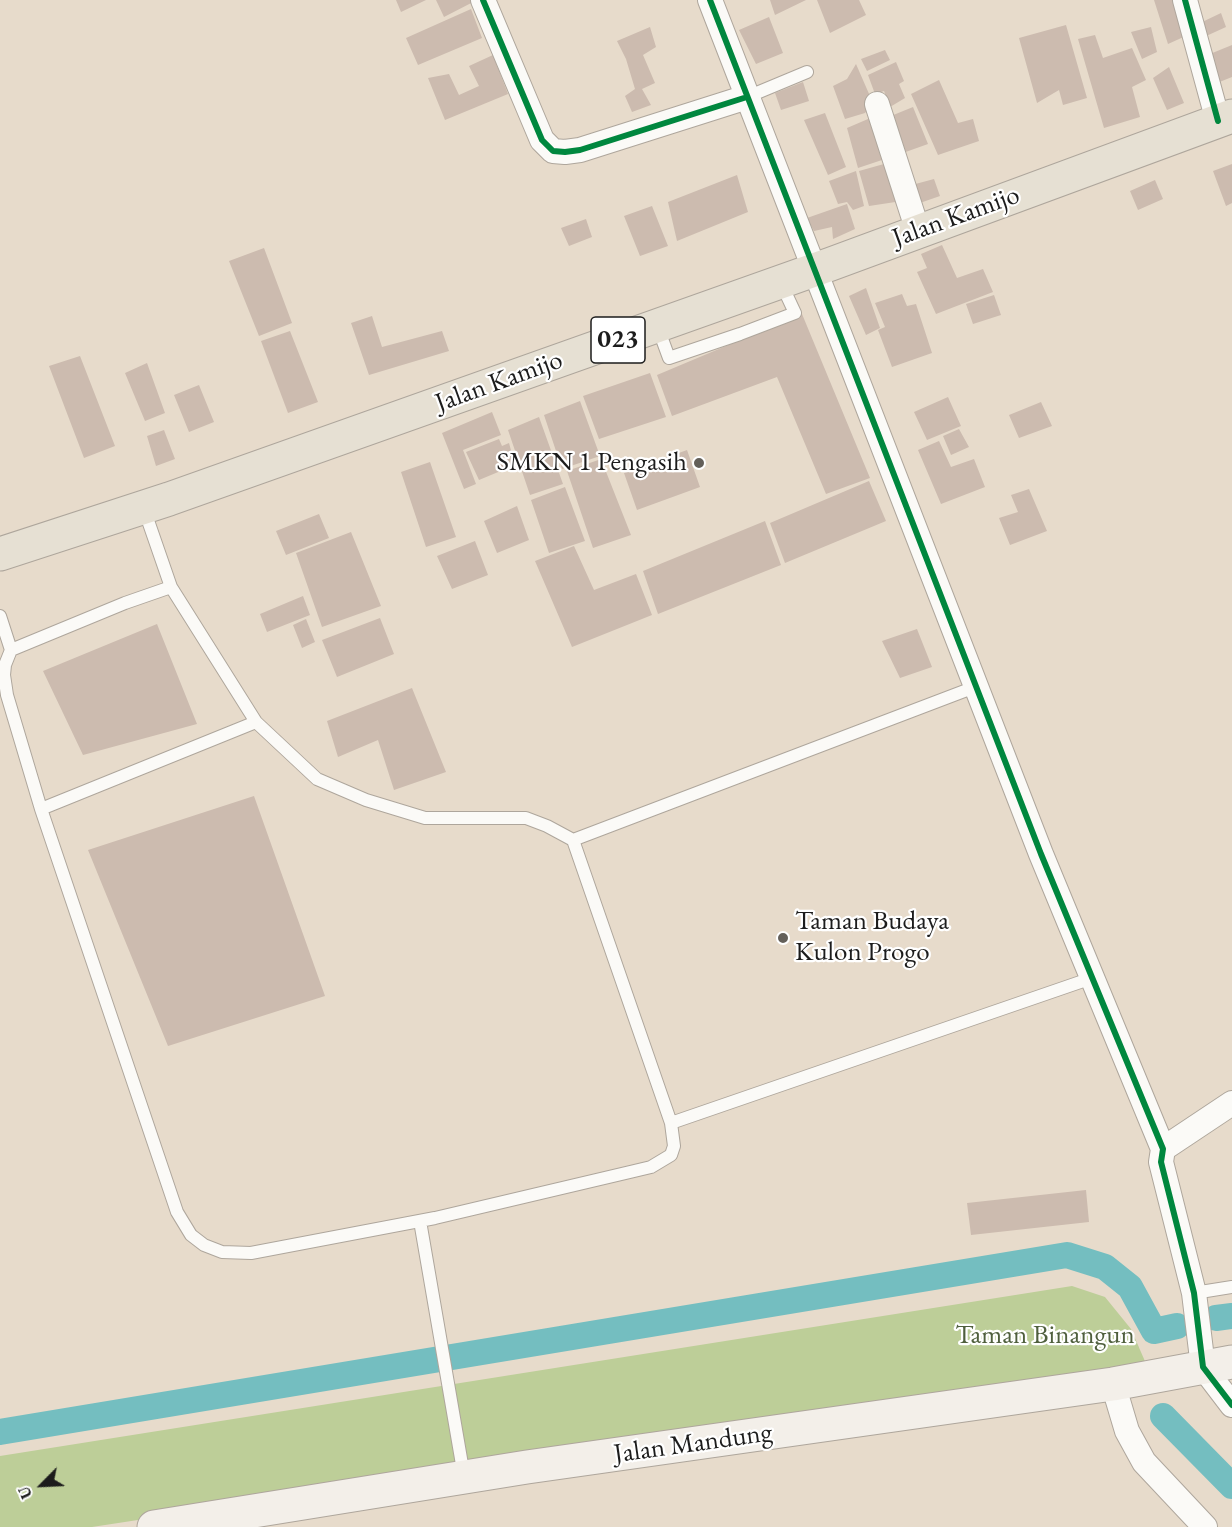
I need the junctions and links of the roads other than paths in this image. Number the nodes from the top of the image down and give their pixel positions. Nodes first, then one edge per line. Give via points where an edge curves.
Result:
1 (483, 0) edge
2 (710, 0) edge
3 (1185, 0) edge
4 (807, 72) dead end
5 (747, 97) junction
6 (877, 104) dead end
7 (1225, 118) edge
8 (918, 231) junction
9 (814, 270) junction
10 (143, 508) junction
11 (0, 554) edge
12 (171, 587) junction
13 (0, 616) edge
14 (11, 650) junction
15 (975, 687) junction
16 (256, 722) junction
17 (41, 809) junction
18 (573, 840) junction
19 (1092, 978) junction
20 (1232, 1103) edge
21 (671, 1123) junction
22 (1163, 1149) junction
23 (420, 1221) junction
24 (1232, 1287) edge
25 (1194, 1293) junction
26 (1218, 1365) edge
27 (1113, 1384) junction
28 (1232, 1405) edge
29 (464, 1477) junction
30 (154, 1527) edge
31 (1205, 1527) edge

1 - 5 street via 542,140 552,151 580,150
2 - 5 street
3 - 7 street
4 - 5 lane
5 - 9 street
6 - 8 street
7 - 8 main road, Jalan Kamijo / 023
8 - 9 main road, Jalan Kamijo / 023
9 - 10 main road, Jalan Kamijo / 023
9 - 15 street
10 - 11 main road, Jalan Kamijo / 023
10 - 12 lane
12 - 14 lane
12 - 16 lane
13 - 14 lane
14 - 17 lane via 4,675 7,695
15 - 18 lane
15 - 19 street
16 - 17 lane
16 - 18 lane via 317,779 366,800 425,818 526,818
17 - 23 lane via 177,1212 191,1235 222,1252 251,1253
18 - 21 lane
19 - 21 lane
19 - 22 street
20 - 22 street
21 - 23 lane via 671,1155 651,1167
22 - 25 street via 1161,1162
23 - 29 lane
24 - 25 lane
25 - 26 street
26 - 27 main road, Jalan Mandung
26 - 28 street
27 - 29 main road, Jalan Mandung
27 - 31 street via 1127,1431 1144,1462
29 - 30 main road, Jalan Mandung

